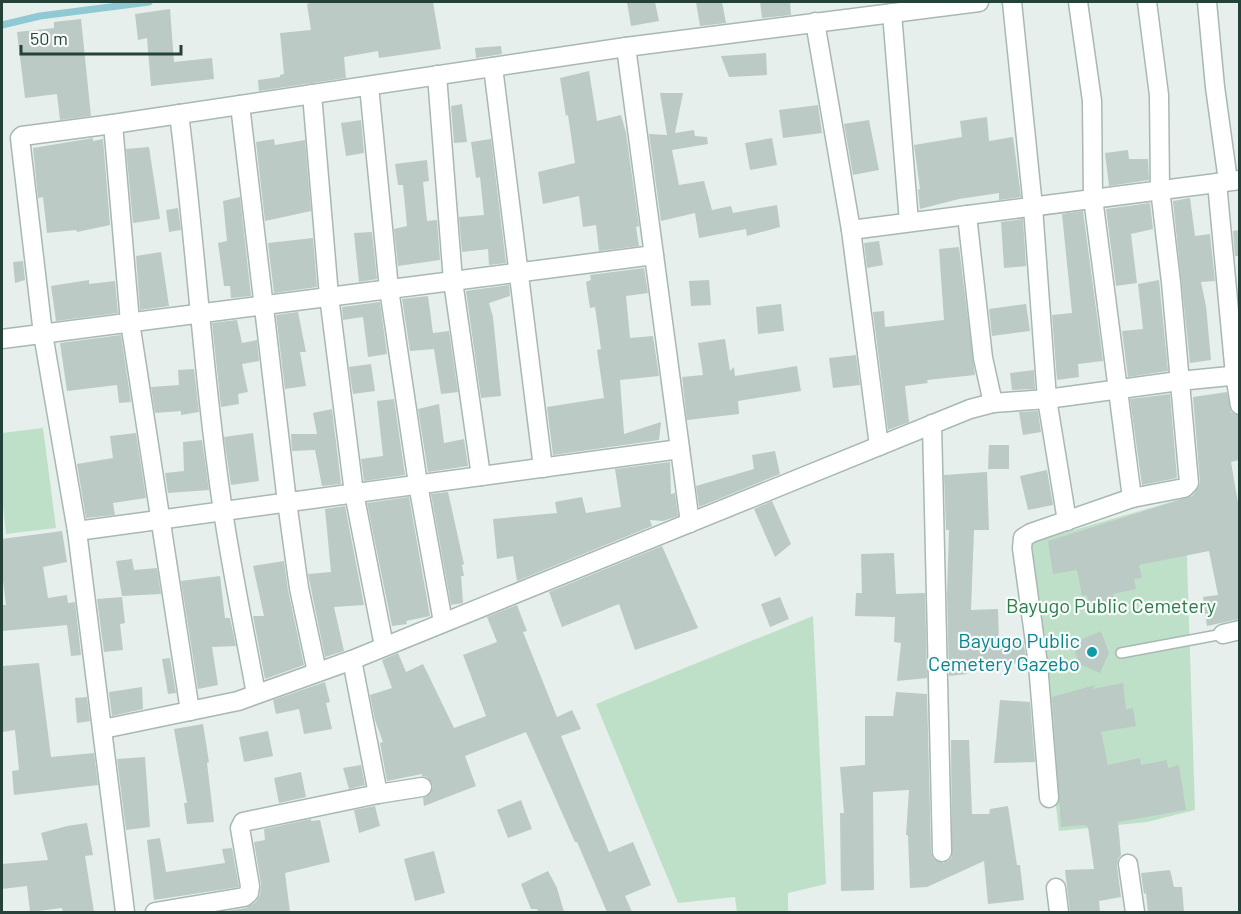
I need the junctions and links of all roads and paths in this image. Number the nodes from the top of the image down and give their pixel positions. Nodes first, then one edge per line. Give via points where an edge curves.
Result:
1 (980, 2) edge
2 (1012, 2) edge
3 (1078, 2) edge
4 (1147, 2) edge
5 (1207, 2) edge
6 (892, 13) junction
7 (815, 22) junction
8 (626, 47) junction
9 (493, 67) junction
10 (437, 75) junction
11 (369, 86) junction
12 (312, 94) junction
13 (240, 105) junction
14 (179, 114) junction
15 (113, 124) junction
16 (1228, 181) edge
17 (1160, 189) junction
18 (1093, 198) junction
19 (1033, 207) junction
20 (967, 214) junction
21 (909, 222) junction
22 (850, 230) junction
23 (654, 255) junction
24 (517, 273) junction
25 (453, 281) junction
26 (389, 289) junction
27 (329, 296) junction
28 (265, 305) junction
29 (199, 314) junction
30 (130, 322) junction
31 (43, 334) junction
32 (2, 339) edge
33 (1237, 375) edge
34 (1179, 381) junction
35 (1118, 390) junction
36 (1047, 399) junction
37 (993, 404) junction
38 (1239, 405) edge
39 (932, 424) junction
40 (879, 446) junction
41 (680, 449) junction
42 (543, 468) junction
43 (481, 476) junction
44 (418, 484) junction
45 (354, 494) junction
46 (1132, 498) junction
47 (287, 502) junction
48 (223, 511) junction
49 (160, 520) junction
50 (1067, 521) junction
51 (690, 523) junction
52 (77, 531) junction
53 (442, 622) junction
54 (1231, 632) edge
55 (384, 646) junction
56 (1121, 653) dead end
57 (352, 660) junction
58 (317, 672) junction
59 (256, 694) junction
60 (190, 711) junction
61 (103, 729) junction
62 (422, 787) dead end
63 (378, 794) junction
64 (1049, 798) dead end
65 (942, 852) dead end
66 (1128, 864) dead end
67 (1056, 888) dead end
68 (124, 912) edge
69 (155, 912) edge
70 (1059, 912) edge
71 (1135, 912) edge

1 - 6 street
2 - 19 street
3 - 18 street via 1092,101
4 - 17 street via 1159,95
5 - 16 street
6 - 7 street
6 - 21 street
7 - 8 street
7 - 22 street
8 - 9 street
8 - 23 street
9 - 10 street
9 - 24 street
10 - 11 street
10 - 25 street
11 - 12 street
11 - 26 street
12 - 13 street
12 - 27 street
13 - 14 street
13 - 28 street
14 - 15 street
14 - 29 street
15 - 30 street
15 - 31 street via 20,138
16 - 17 street
16 - 33 street
17 - 18 street
17 - 34 street
18 - 19 street
18 - 35 street
19 - 20 street
19 - 36 street
20 - 21 street
20 - 37 street via 983,358
21 - 22 street
22 - 40 street
23 - 24 street
23 - 41 street
24 - 25 street
24 - 42 street
25 - 26 street
25 - 43 street
26 - 27 street
26 - 44 street
27 - 28 street
27 - 45 street
28 - 29 street
28 - 47 street
29 - 30 street
29 - 48 street
30 - 31 street
30 - 49 street
31 - 32 street
31 - 52 street
33 - 34 street
33 - 38 street
34 - 35 street
34 - 46 street via 1189,483 1184,488
35 - 36 street
35 - 46 street
36 - 37 street
36 - 50 street
37 - 39 street
39 - 40 street
39 - 65 street
40 - 51 street
41 - 42 street
41 - 51 street
42 - 43 street
43 - 44 street
44 - 45 street
44 - 53 street
45 - 47 street
45 - 55 street
46 - 50 street
47 - 48 street
47 - 58 street via 299,588
48 - 49 street
48 - 59 street
49 - 52 street
49 - 60 street
50 - 64 street via 1023,538 1022,548 1038,664
51 - 53 street
52 - 61 street
53 - 55 street
54 - 56 lane
55 - 57 street
57 - 58 street
57 - 63 street
58 - 59 street
59 - 60 street
60 - 61 street
61 - 68 street
62 - 63 street
63 - 69 street via 243,822 240,828 249,893
66 - 71 street
67 - 70 street

